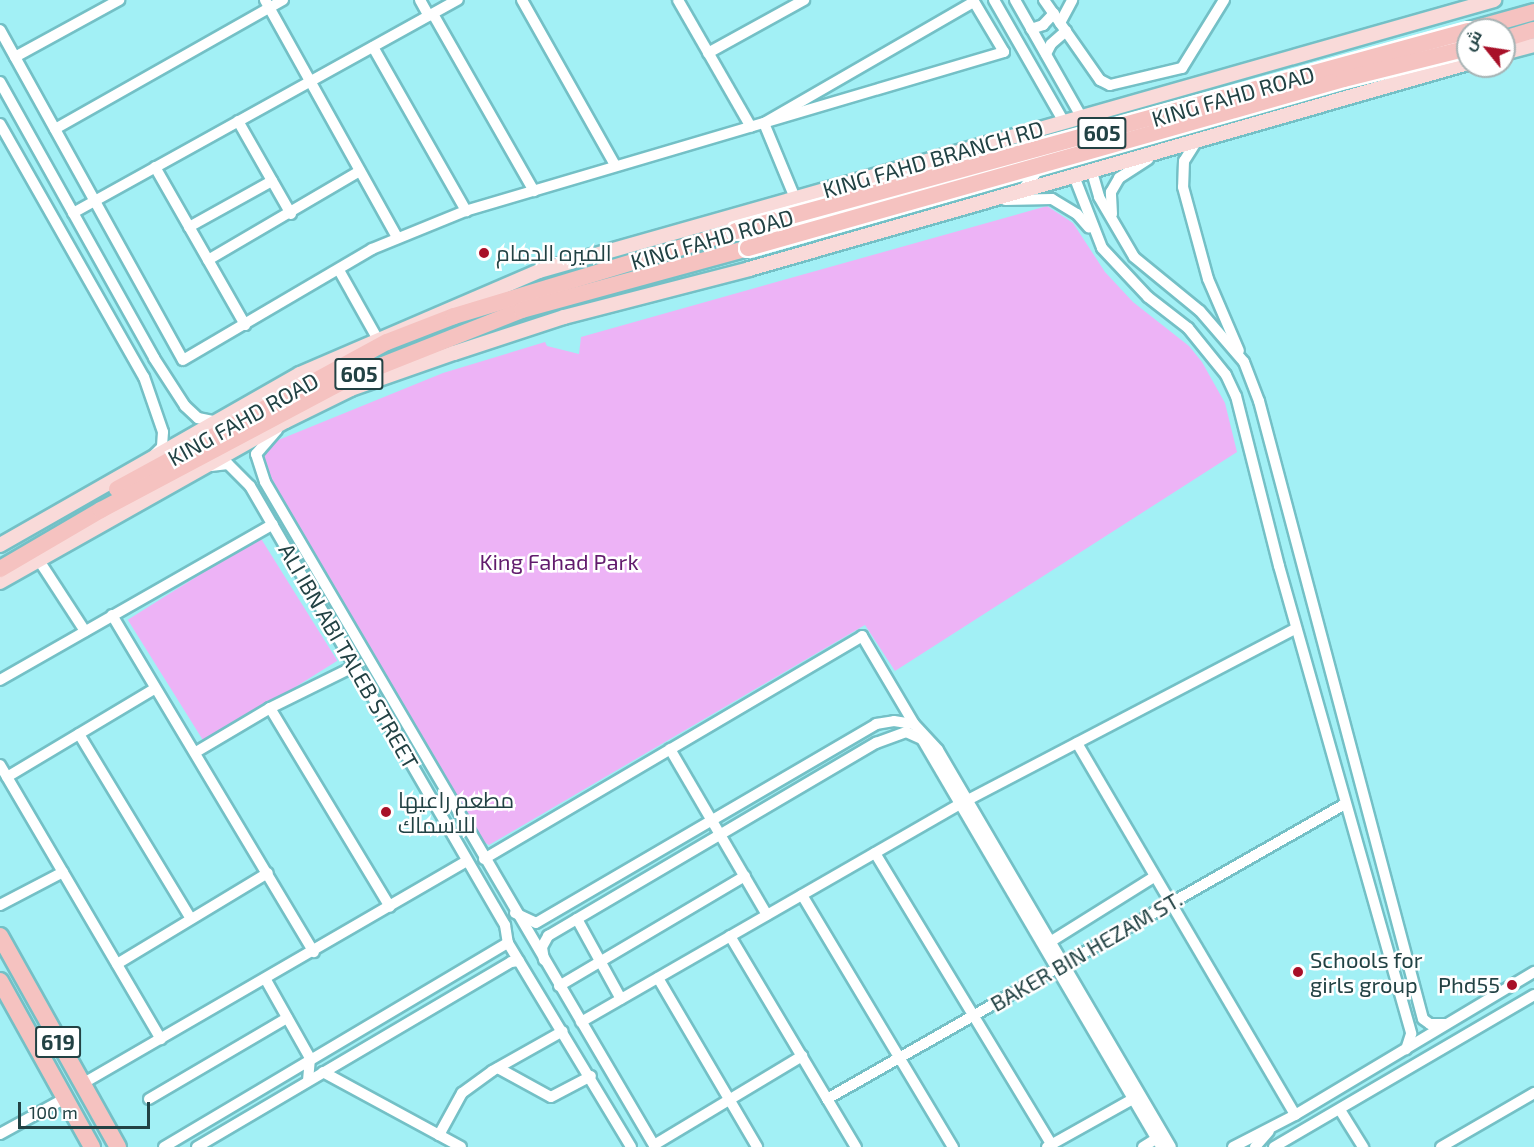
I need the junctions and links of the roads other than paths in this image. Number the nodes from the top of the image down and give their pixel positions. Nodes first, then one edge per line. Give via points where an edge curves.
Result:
1 (119, 0) edge
2 (283, 0) edge
3 (420, 0) edge
4 (458, 0) edge
5 (522, 0) edge
6 (678, 0) edge
7 (804, 0) edge
8 (994, 0) edge
9 (1015, 0) edge
10 (1044, 0) edge
11 (1072, 0) edge
12 (1224, 0) edge
13 (1494, 0) edge
14 (974, 1) edge
15 (267, 4) edge
16 (1534, 12) edge
17 (1054, 13) junction
18 (431, 15) junction
19 (1512, 18) edge
20 (1063, 27) junction
21 (1032, 29) junction
22 (0, 30) edge
23 (1534, 30) edge
24 (1456, 34) edge
25 (1516, 35) edge
26 (1534, 45) edge
27 (373, 47) junction
28 (1516, 50) edge
29 (1456, 51) edge
30 (708, 53) junction
31 (1046, 54) junction
32 (15, 57) junction
33 (1456, 66) edge
34 (311, 80) junction
35 (0, 82) edge
36 (1082, 118) junction
37 (238, 121) junction
38 (1064, 122) junction
39 (764, 123) junction
40 (0, 124) edge
41 (751, 127) junction
42 (55, 129) junction
43 (1016, 136) junction
44 (1196, 142) junction
45 (1164, 151) junction
46 (615, 165) junction
47 (155, 167) junction
48 (360, 171) junction
49 (1092, 172) junction
50 (1074, 176) junction
51 (272, 182) junction
52 (1022, 190) junction
53 (534, 192) junction
54 (795, 198) junction
55 (94, 200) junction
56 (978, 203) junction
57 (466, 211) junction
58 (73, 213) junction
59 (291, 214) junction
60 (189, 227) junction
61 (397, 237) junction
62 (1122, 240) junction
63 (1102, 248) junction
64 (208, 260) junction
65 (340, 272) junction
66 (561, 282) junction
67 (522, 310) junction
68 (245, 325) junction
69 (378, 338) junction
70 (1244, 362) junction
71 (351, 389) junction
72 (295, 390) junction
73 (213, 421) junction
74 (286, 421) junction
75 (149, 460) junction
76 (200, 469) junction
77 (262, 476) junction
78 (249, 484) junction
79 (273, 524) junction
80 (0, 545) edge
81 (0, 558) edge
82 (38, 559) junction
83 (0, 570) edge
84 (0, 582) edge
85 (112, 615) junction
86 (1296, 628) junction
87 (85, 631) junction
88 (355, 666) junction
89 (0, 680) edge
90 (154, 689) junction
91 (270, 708) junction
92 (914, 724) junction
93 (79, 734) junction
94 (1077, 743) junction
95 (670, 749) junction
96 (196, 752) junction
97 (0, 765) edge
98 (7, 777) junction
99 (964, 802) junction
100 (1345, 804) junction
101 (713, 820) junction
102 (720, 835) junction
103 (875, 853) junction
104 (484, 859) junction
105 (467, 861) junction
106 (63, 872) junction
107 (268, 873) junction
108 (745, 876) junction
109 (1154, 877) junction
110 (802, 895) junction
111 (1168, 903) junction
112 (0, 905) edge
113 (390, 907) junction
114 (515, 914) junction
115 (767, 915) junction
116 (191, 919) junction
117 (577, 919) junction
118 (0, 936) edge
119 (730, 936) junction
120 (1050, 942) junction
121 (508, 943) junction
122 (314, 952) junction
123 (519, 960) junction
124 (544, 960) junction
125 (599, 960) junction
126 (117, 964) junction
127 (1059, 965) junction
128 (1534, 972) edge
129 (658, 978) junction
130 (266, 980) junction
131 (0, 981) edge
132 (560, 986) junction
133 (1534, 995) edge
134 (621, 999) junction
135 (973, 1015) junction
136 (287, 1018) junction
137 (581, 1022) junction
138 (1446, 1024) junction
139 (563, 1031) junction
140 (161, 1039) junction
141 (1406, 1049) junction
142 (802, 1056) junction
143 (310, 1058) junction
144 (898, 1058) junction
145 (498, 1068) junction
146 (323, 1072) junction
147 (591, 1076) junction
148 (308, 1080) junction
149 (82, 1084) junction
150 (1534, 1093) edge
151 (64, 1099) junction
152 (149, 1099) dead end
153 (729, 1099) junction
154 (827, 1099) junction
155 (1133, 1099) junction
156 (1340, 1110) junction
157 (1295, 1115) junction
158 (1273, 1127) junction
159 (0, 1134) edge
160 (439, 1135) junction
161 (1460, 1142) edge
162 (1159, 1143) edge
163 (654, 1146) edge
164 (1049, 1146) edge
165 (92, 1147) edge
166 (118, 1147) edge
167 (164, 1147) edge
168 (197, 1147) edge
169 (461, 1147) edge
170 (631, 1147) edge
171 (758, 1147) edge
172 (856, 1147) edge
173 (953, 1147) edge
174 (1143, 1147) edge
175 (1171, 1147) edge
176 (1233, 1147) edge
177 (1256, 1147) edge
178 (1274, 1147) edge
179 (1363, 1147) edge
180 (1441, 1147) edge

1 - 32 street
2 - 15 street
3 - 18 street
4 - 18 street
5 - 46 street
6 - 30 street
7 - 30 street
8 - 38 street
9 - 21 street
10 - 17 street
11 - 20 street
12 - 20 street via 1182,69 1110,85 1100,80
13 - 36 main road, KING FAHD BRANCH RD
14 - 39 street
14 - 39 street via 1004,52
15 - 34 street
15 - 42 street
16 - 19 highway, KING FAHD ROAD / 605
17 - 20 street
17 - 21 street via 1043,25
18 - 27 street
18 - 53 street
20 - 31 street
21 - 31 street
22 - 32 street
23 - 25 highway
24 - 66 highway, KING FAHD ROAD / 605, bridge
26 - 28 main road
27 - 34 street
27 - 57 street
29 - 67 highway, KING FAHD ROAD / 605, bridge
30 - 41 street
31 - 36 street
32 - 42 street
33 - 44 main road
34 - 37 street
34 - 48 street
35 - 58 street
36 - 38 main road, KING FAHD BRANCH RD
36 - 49 main road
37 - 47 street
37 - 51 street
38 - 43 main road, KING FAHD BRANCH RD
38 - 50 main road
39 - 41 street
39 - 54 street
40 - 75 street via 144,377 163,432 162,447
41 - 46 street
42 - 55 street
43 - 52 street via 1027,144 1034,160 1035,174
43 - 54 main road, KING FAHD BRANCH RD
44 - 45 main road
44 - 70 street via 1184,161 1183,187 1208,279
45 - 49 main road
45 - 62 street via 1126,171 1111,192 1109,205
46 - 53 street
47 - 55 street
47 - 60 street
48 - 59 street
48 - 61 street
49 - 50 main road
49 - 62 street via 1099,197
50 - 52 main road
50 - 63 street
51 - 59 street
51 - 60 street
52 - 56 main road
53 - 57 street
54 - 69 main road, KING FAHD BRANCH RD via 539,271
55 - 58 street
55 - 68 street via 183,360
56 - 63 street via 1052,199 1077,214
56 - 71 main road via 564,317
57 - 61 street
58 - 73 street via 185,406 198,418
59 - 64 street
60 - 64 street
61 - 65 street
62 - 70 street via 1134,257 1200,311
63 - 86 street via 1148,297 1188,328 1226,375 1251,444
64 - 68 street
65 - 68 street
65 - 69 street
66 - 69 highway via 462,304
66 - 72 highway, KING FAHD ROAD / 605 via 387,342
67 - 71 highway
67 - 83 highway, KING FAHD ROAD / 605 via 345,380 101,510
69 - 72 highway
69 - 73 main road, KING FAHD BRANCH RD
70 - 138 street via 1259,401 1423,1019 1430,1024
71 - 74 main road
72 - 81 highway, KING FAHD ROAD / 605
73 - 75 main road, KING FAHD BRANCH RD
74 - 76 main road
74 - 77 street, ALI IBN ABI TALEB STREET via 256,454
75 - 80 main road, KING FAHD BRANCH RD
76 - 78 street, ALI IBN ABI TALEB STREET via 228,464
76 - 82 main road
77 - 78 street via 253,464 247,465 244,469
77 - 104 street, ALI IBN ABI TALEB STREET
78 - 79 street, ALI IBN ABI TALEB STREET
79 - 85 street
79 - 88 street, ALI IBN ABI TALEB STREET
82 - 84 main road
82 - 87 street
85 - 87 street
85 - 90 street
86 - 94 street
86 - 100 street
87 - 89 street
88 - 91 street
88 - 105 street, ALI IBN ABI TALEB STREET
90 - 93 street
90 - 96 street
91 - 96 street
91 - 113 street
92 - 95 street via 862,636
92 - 99 street via 938,750
92 - 101 street via 876,724
93 - 98 street
93 - 116 street
94 - 99 street
94 - 109 street
95 - 101 street
95 - 104 street
96 - 107 street
97 - 98 street
98 - 106 street
99 - 102 street via 922,739 906,732 876,743
99 - 103 street
99 - 120 street
99 - 127 street
100 - 111 street, BAKER BIN HEZAM ST.
100 - 141 street via 1411,1034
101 - 102 street
101 - 114 street via 536,923
102 - 108 street
102 - 117 street
103 - 110 street
103 - 135 street
104 - 114 street, ALI IBN ABI TALEB STREET
105 - 113 street
105 - 121 street, ALI IBN ABI TALEB STREET via 505,925
106 - 112 street
106 - 126 street
107 - 116 street
107 - 122 street
108 - 115 street
108 - 125 street
109 - 111 street
109 - 120 street
110 - 115 street
110 - 144 street
111 - 127 street, BAKER BIN HEZAM ST.
111 - 157 street
113 - 122 street
114 - 124 street, ALI IBN ABI TALEB STREET
115 - 119 street
116 - 126 street
117 - 124 street via 548,936 542,947
117 - 125 street
118 - 149 highway, 619
119 - 129 street
119 - 142 street
120 - 127 street
121 - 123 street, ALI IBN ABI TALEB STREET
121 - 143 street
122 - 130 street
123 - 139 street
123 - 146 street
124 - 132 street, ALI IBN ABI TALEB STREET
125 - 132 street
125 - 134 street
126 - 140 street
127 - 135 street, BAKER BIN HEZAM ST.
127 - 155 street
127 - 175 street
128 - 138 street
129 - 134 street
129 - 153 street
130 - 136 street
130 - 140 street
131 - 151 highway, 619
132 - 137 street, ALI IBN ABI TALEB STREET
133 - 156 street
134 - 137 street
135 - 144 street, BAKER BIN HEZAM ST.
135 - 164 street
136 - 143 street
136 - 152 street
137 - 163 street, ALI IBN ABI TALEB STREET
138 - 141 street
139 - 145 street
139 - 147 street
140 - 149 street
141 - 157 street
142 - 153 street
142 - 154 street
143 - 148 street
143 - 167 street
144 - 154 street, BAKER BIN HEZAM ST.
144 - 173 street
145 - 147 street via 551,1097
145 - 160 street via 462,1093
146 - 148 street
146 - 160 street
147 - 170 street
148 - 168 street
149 - 166 highway, 619
150 - 161 street
151 - 159 street
151 - 165 highway, 619
153 - 163 street
153 - 171 street
154 - 172 street
155 - 162 street
155 - 164 street
156 - 178 street
156 - 179 street
157 - 158 street
158 - 176 street
158 - 177 street
160 - 169 street
161 - 180 street
162 - 174 street

